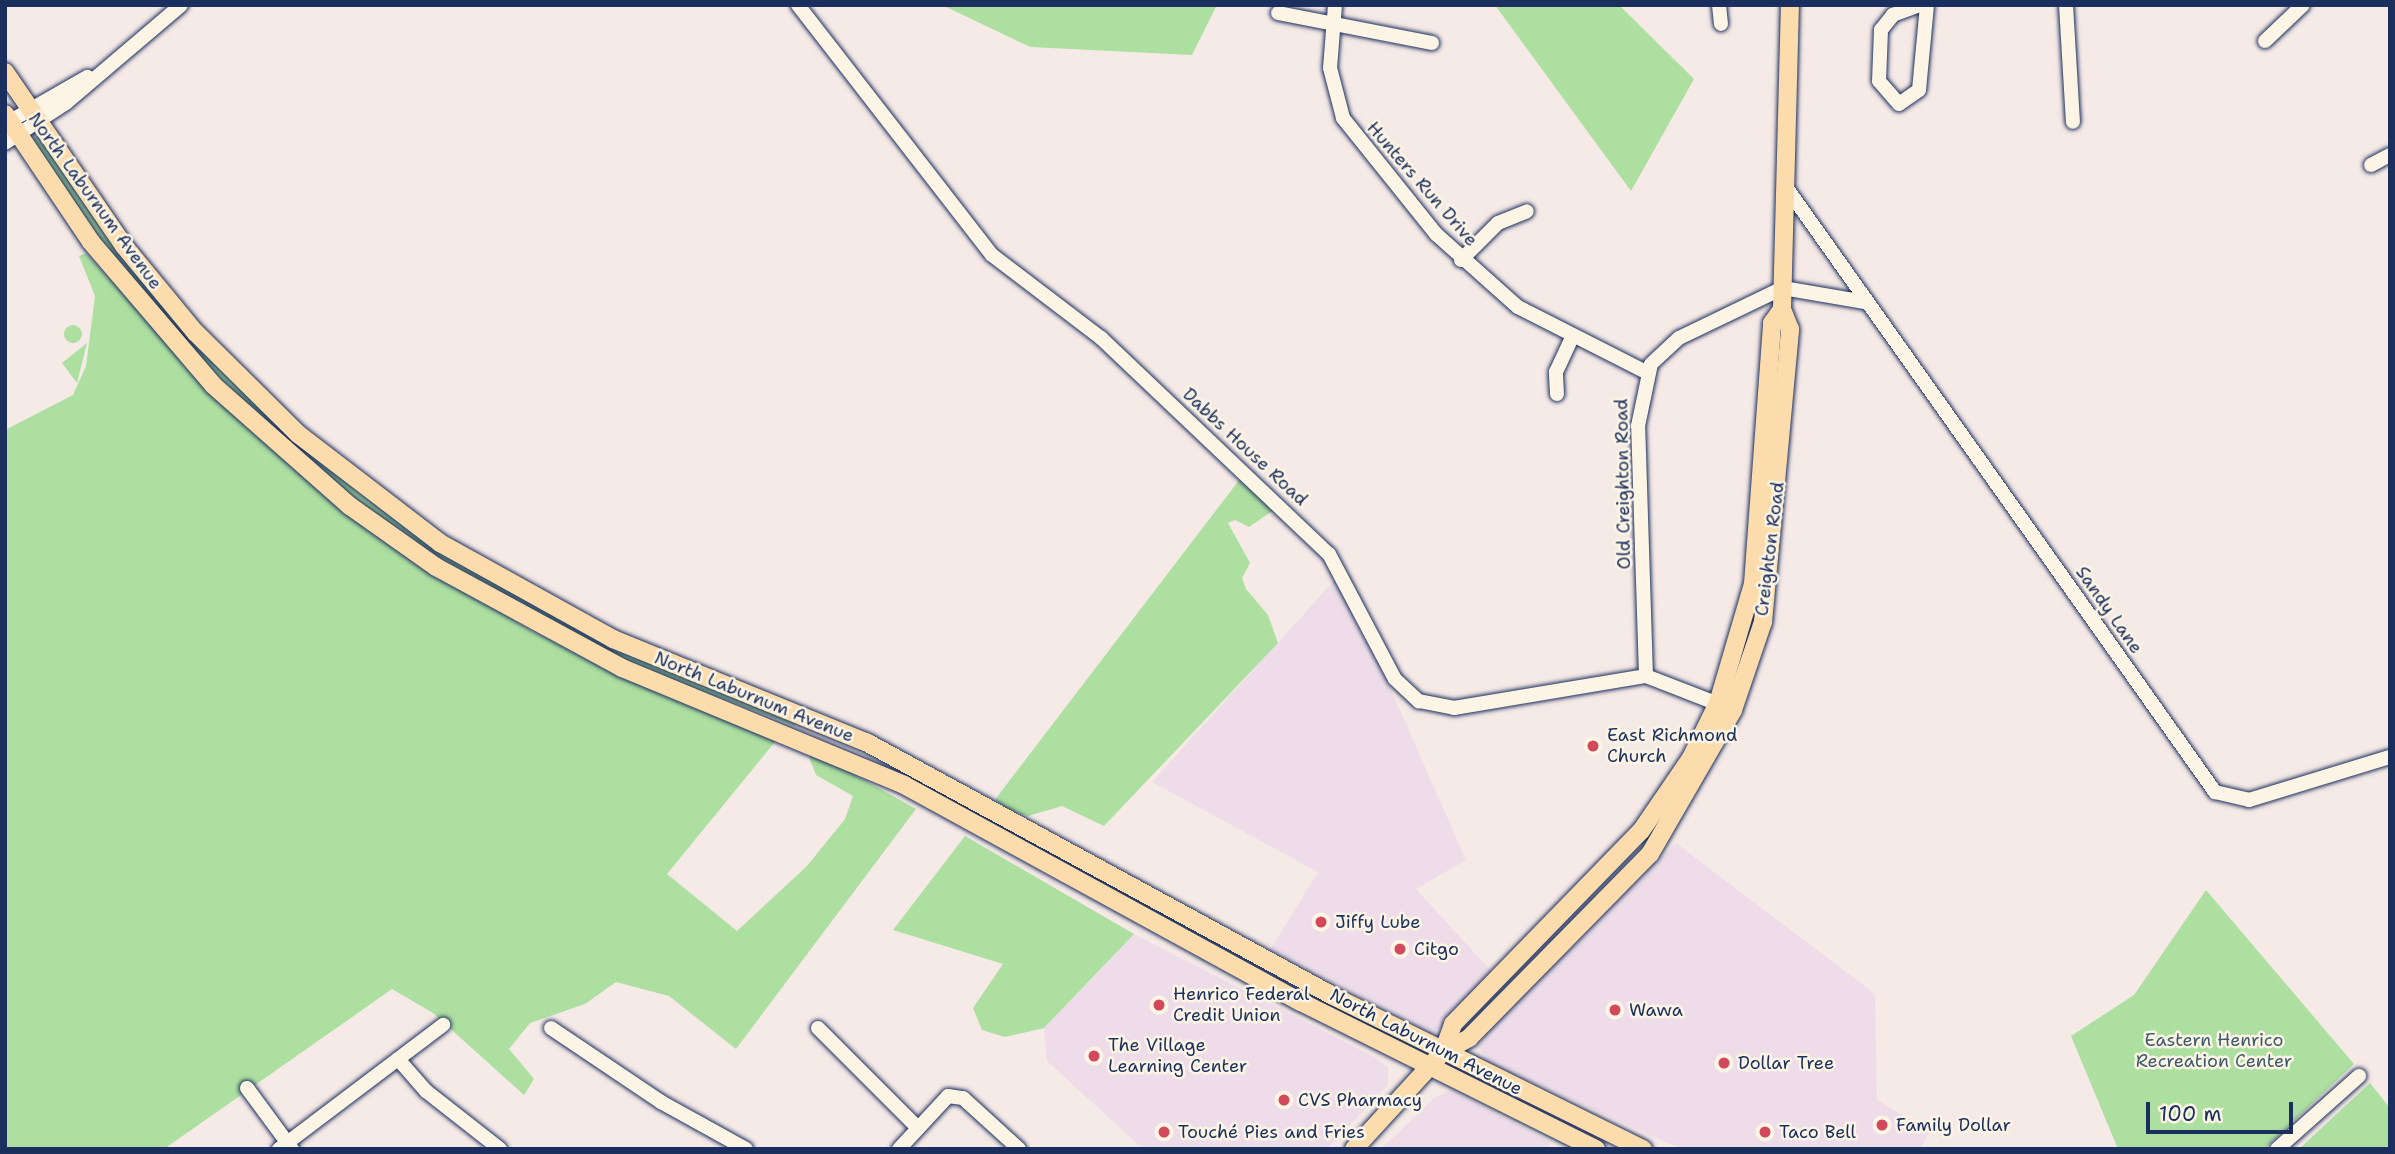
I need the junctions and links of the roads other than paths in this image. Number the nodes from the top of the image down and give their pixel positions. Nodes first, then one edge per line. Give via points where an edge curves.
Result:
1 (181, 5) edge
2 (798, 5) edge
3 (1335, 5) edge
4 (1718, 5) edge
5 (1790, 5) edge
6 (1920, 5) edge
7 (1927, 5) edge
8 (2066, 5) edge
9 (2303, 5) edge
10 (1278, 13) dead end
11 (1333, 21) junction
12 (1721, 24) dead end
13 (2266, 41) dead end
14 (1432, 43) dead end
15 (5, 72) edge
16 (33, 115) junction
17 (2073, 122) dead end
18 (9, 127) edge
19 (2390, 155) edge
20 (2371, 165) dead end
21 (1786, 187) junction
22 (1527, 211) dead end
23 (1461, 260) junction
24 (1783, 288) junction
25 (1865, 302) junction
26 (1572, 337) junction
27 (1646, 372) junction
28 (1557, 394) dead end
29 (1646, 677) junction
30 (1725, 706) junction
31 (2390, 757) edge
32 (443, 1025) dead end
33 (551, 1028) dead end
34 (818, 1028) dead end
35 (1443, 1052) junction
36 (398, 1059) junction
37 (1429, 1068) junction
38 (2359, 1076) dead end
39 (247, 1088) dead end
40 (918, 1128) junction
41 (286, 1147) edge
42 (500, 1149) edge
43 (746, 1149) edge
44 (899, 1149) edge
45 (1019, 1149) edge
46 (1354, 1149) edge
47 (1596, 1149) edge
48 (1643, 1149) edge
49 (2277, 1149) edge

1 - 16 street via 102,71
2 - 29 street, Dabbs House Road via 992,255 1101,338 1329,554 1395,679 1419,701 1454,708
3 - 11 street, Hunters Run Drive
4 - 12 street
5 - 21 main road, Creighton Road
6 - 7 street via 1893,15 1881,30 1879,81 1899,104 1919,90
8 - 17 street
9 - 13 street
10 - 11 street
11 - 14 street
11 - 23 street, Hunters Run Drive via 1330,68 1343,118
15 - 16 main road, North Laburnum Avenue
16 - 18 street
16 - 35 main road, North Laburnum Avenue via 124,246 225,363 335,466 440,542 613,639 875,746
18 - 37 main road, North Laburnum Avenue via 91,242 214,385 339,497 436,567 622,668 904,785
19 - 20 street
21 - 24 main road, Creighton Road
21 - 25 street, Sandy Lane
22 - 23 street via 1498,223
23 - 26 street, Hunters Run Drive via 1518,307
24 - 25 street
24 - 27 street via 1679,338
24 - 30 main road, Creighton Road via 1782,309 1772,323 1753,584
25 - 31 street, Sandy Lane via 2215,792 2249,800
26 - 27 street, Hunters Run Drive
26 - 28 street via 1556,372
27 - 29 street, Old Creighton Road via 1639,426
29 - 30 street, Dabbs House Road
30 - 35 main road, Creighton Road via 1651,818 1453,1024
30 - 35 main road, Creighton Road via 1674,818 1633,875 1469,1038
32 - 36 street
33 - 43 street via 661,1102
34 - 40 street
35 - 37 main road, Creighton Road
35 - 48 main road, North Laburnum Avenue
36 - 41 street
36 - 42 street via 426,1091
37 - 46 main road, Creighton Road
37 - 47 main road, North Laburnum Avenue
38 - 49 street
39 - 41 street
40 - 44 street
40 - 45 street via 948,1096 963,1098

